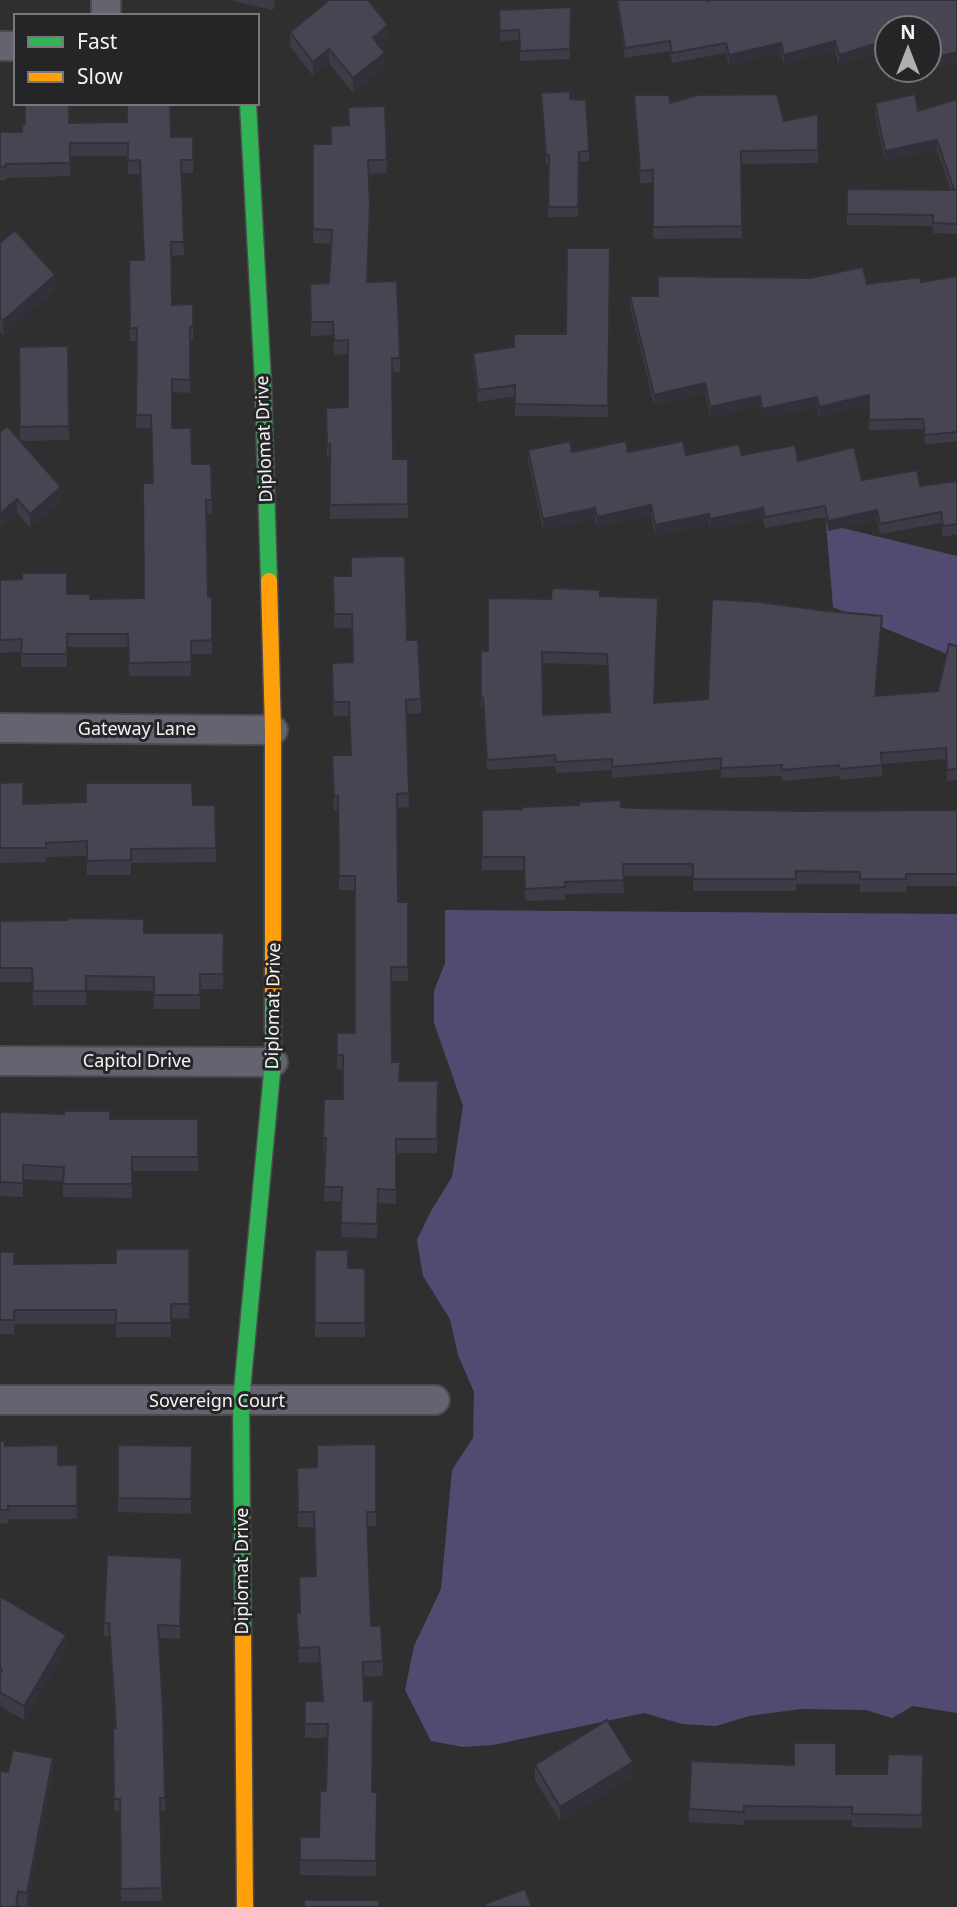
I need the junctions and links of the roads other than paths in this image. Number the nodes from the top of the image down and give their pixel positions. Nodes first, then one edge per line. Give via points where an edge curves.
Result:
1 (247, 105) edge
2 (0, 728) edge
3 (274, 730) junction
4 (0, 1061) edge
5 (274, 1062) junction
6 (0, 1400) edge
7 (435, 1400) dead end
8 (241, 1401) junction
9 (245, 1907) edge

1 - 3 street, Diplomat Drive via 263,383
2 - 3 street, Gateway Lane
3 - 5 street, Diplomat Drive
4 - 5 street, Capitol Drive
5 - 8 street, Diplomat Drive
6 - 8 street, Sovereign Court
7 - 8 street, Sovereign Court
8 - 9 street, Diplomat Drive

